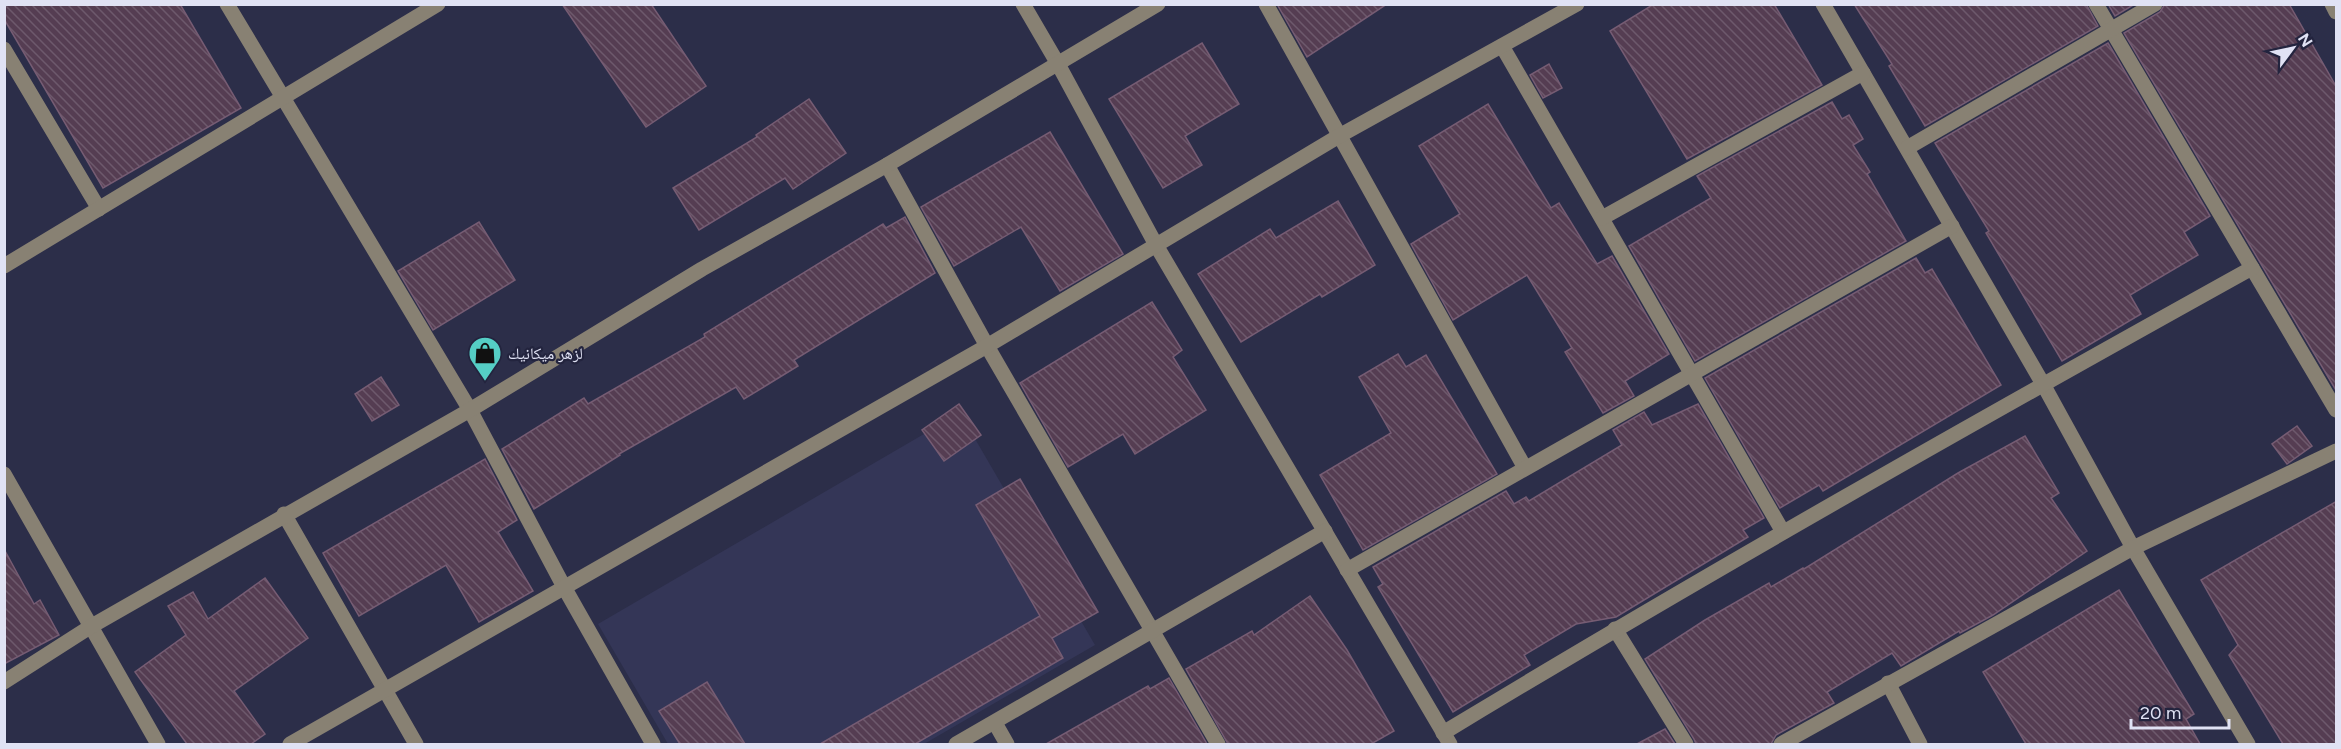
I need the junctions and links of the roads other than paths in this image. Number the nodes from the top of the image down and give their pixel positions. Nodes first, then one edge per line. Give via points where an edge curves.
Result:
1 (227, 4) edge
2 (438, 4) edge
3 (1023, 4) edge
4 (1158, 4) edge
5 (1266, 4) edge
6 (1577, 4) edge
7 (1823, 4) edge
8 (2096, 4) edge
9 (2155, 4) edge
10 (2332, 4) edge
11 (2337, 12) edge
12 (2111, 32) junction
13 (1502, 46) junction
14 (4, 49) edge
15 (1058, 64) junction
16 (1863, 73) junction
17 (282, 97) junction
18 (1339, 136) junction
19 (1907, 148) junction
20 (887, 165) junction
21 (99, 209) junction
22 (1602, 218) junction
23 (1952, 226) junction
24 (1156, 245) junction
25 (4, 266) edge
26 (2252, 268) junction
27 (987, 346) junction
28 (1691, 373) junction
29 (2043, 384) junction
30 (470, 410) junction
31 (2337, 410) edge
32 (2337, 451) edge
33 (1525, 468) junction
34 (4, 474) edge
35 (284, 514) junction
36 (1325, 531) junction
37 (1783, 532) junction
38 (2133, 548) junction
39 (1347, 570) junction
40 (564, 586) junction
41 (90, 627) junction
42 (1615, 629) junction
43 (1152, 632) junction
44 (4, 681) edge
45 (1888, 683) junction
46 (385, 689) junction
47 (995, 723) junction
48 (1446, 739) edge
49 (158, 744) edge
50 (290, 744) edge
51 (416, 744) edge
52 (653, 744) edge
53 (956, 744) edge
54 (1007, 744) edge
55 (1218, 744) edge
56 (1686, 744) edge
57 (1781, 744) edge
58 (1920, 744) edge
59 (2248, 744) edge

1 - 17 street
2 - 17 street
3 - 15 street
4 - 15 street
5 - 18 street
6 - 13 street
7 - 16 street
8 - 12 street
9 - 12 street
10 - 11 street
12 - 19 street
12 - 26 street
13 - 18 street
13 - 22 street
14 - 21 street
15 - 20 street
15 - 24 street
16 - 19 street
16 - 22 street
17 - 21 street
17 - 30 street
18 - 24 street
18 - 33 street
19 - 23 street
20 - 27 street
20 - 30 street via 702,269
21 - 25 street
22 - 28 street
23 - 28 street
23 - 29 street
24 - 27 street
24 - 36 street
26 - 29 street
26 - 31 street
27 - 40 street
27 - 43 street
28 - 33 street
28 - 37 street
29 - 37 street
29 - 38 street
30 - 35 street
30 - 40 street
32 - 38 street
33 - 39 street
34 - 41 street
35 - 41 street
35 - 46 street
36 - 39 street
36 - 43 street
37 - 42 street
38 - 45 street
38 - 59 street
39 - 48 street
40 - 46 street
40 - 52 street
41 - 44 street
41 - 49 street
42 - 48 street
42 - 56 street
43 - 47 street
43 - 55 street
45 - 57 street
45 - 58 street
46 - 50 street
46 - 51 street
47 - 53 street
47 - 54 street

